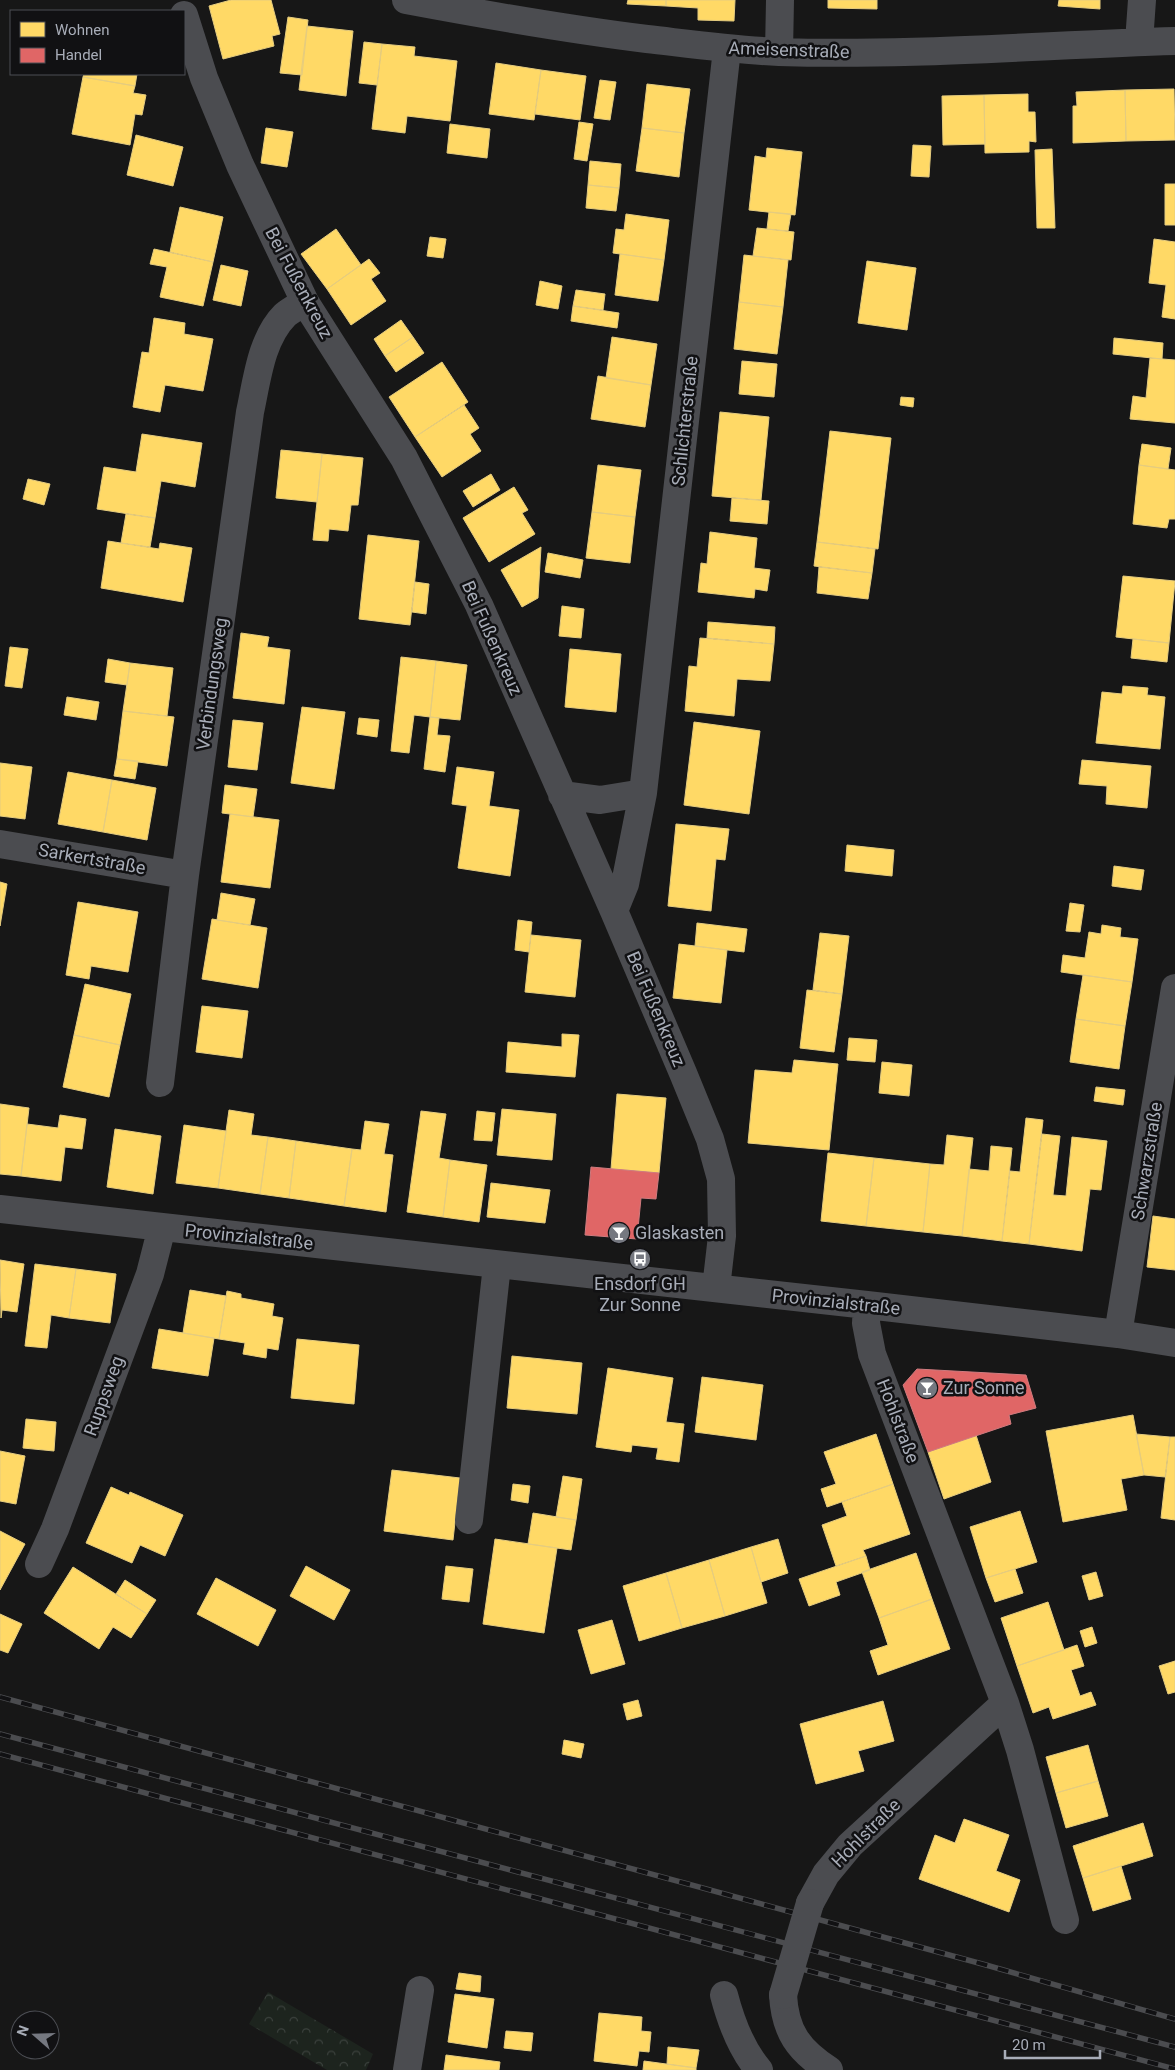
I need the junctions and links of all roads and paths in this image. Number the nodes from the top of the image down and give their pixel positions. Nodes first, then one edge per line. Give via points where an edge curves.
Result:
1 (406, 0) edge
2 (780, 0) edge
3 (1142, 0) edge
4 (185, 18) edge
5 (1175, 41) edge
6 (1139, 42) junction
7 (727, 49) junction
8 (778, 52) junction
9 (305, 302) junction
10 (643, 793) junction
11 (562, 795) junction
12 (0, 844) edge
13 (185, 875) junction
14 (614, 911) junction
15 (1175, 988) edge
16 (160, 1083) dead end
17 (0, 1209) edge
18 (162, 1227) junction
19 (497, 1265) junction
20 (716, 1288) junction
21 (867, 1305) junction
22 (1118, 1334) junction
23 (1175, 1343) edge
24 (469, 1520) dead end
25 (39, 1564) dead end
26 (1005, 1703) junction
27 (1065, 1920) dead end
28 (420, 1990) dead end
29 (724, 1995) dead end
30 (407, 2070) edge
31 (759, 2070) edge
32 (829, 2070) edge

1 - 7 street, Ameisenstraße via 589,31
2 - 8 street
3 - 6 street
4 - 9 street, Bei Fußenkreuz via 204,78 240,166
5 - 6 street, Ameisenstraße
6 - 8 street, Ameisenstraße via 958,51
7 - 8 street, Ameisenstraße
7 - 10 street, Schlichterstraße
9 - 11 street, Bei Fußenkreuz via 404,458 479,605
9 - 13 street, Verbindungsweg via 286,314 272,332 261,362 250,412
10 - 11 street via 600,800
10 - 14 street, Schlichterstraße via 625,884
11 - 14 street, Bei Fußenkreuz
12 - 13 street, Sarkertstraße
13 - 16 street, Verbindungsweg
14 - 20 street, Bei Fußenkreuz via 706,1131 721,1179 722,1236
15 - 22 street, Schwarzstraße
17 - 18 street, Provinzialstraße
18 - 19 street, Provinzialstraße
18 - 25 street, Ruppsweg via 150,1274
19 - 20 street, Provinzialstraße
19 - 24 street
20 - 21 street, Provinzialstraße
21 - 22 street, Provinzialstraße
21 - 26 street, Hohlstraße via 866,1323 872,1354
22 - 23 street, Provinzialstraße
26 - 27 street, Hohlstraße
26 - 32 street, Hohlstraße, bridge via 850,1845 826,1874 810,1903 783,1995 784,2012 790,2031 800,2046
28 - 30 street
29 - 31 street via 730,2019 749,2058

